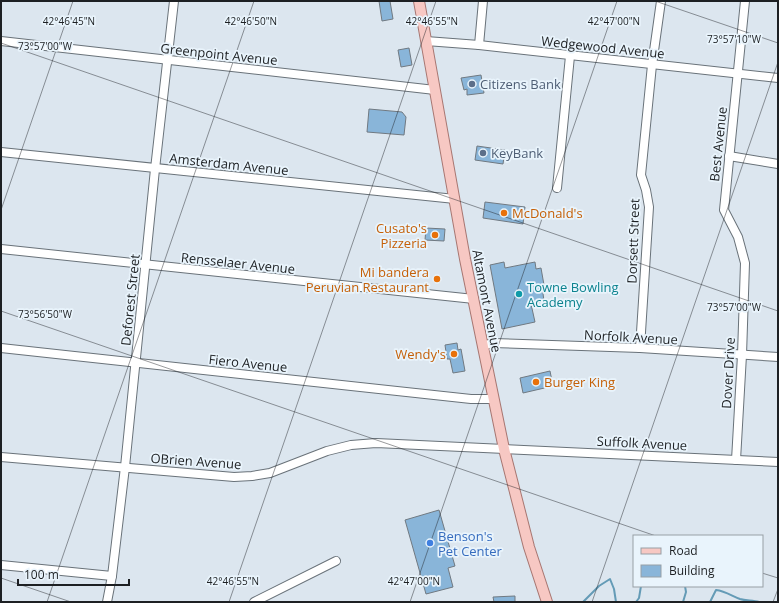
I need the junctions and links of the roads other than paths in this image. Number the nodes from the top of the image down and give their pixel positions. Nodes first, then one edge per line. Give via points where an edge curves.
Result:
1 (174, 1) edge
2 (419, 1) edge
3 (483, 1) edge
4 (661, 1) edge
5 (745, 1) edge
6 (426, 41) junction
7 (1, 42) edge
8 (479, 45) junction
9 (570, 56) junction
10 (168, 60) junction
11 (652, 65) junction
12 (738, 74) junction
13 (778, 78) edge
14 (435, 90) junction
15 (1, 152) edge
16 (729, 156) junction
17 (778, 164) edge
18 (155, 169) junction
19 (556, 188) dead end
20 (455, 199) junction
21 (1, 249) edge
22 (146, 265) junction
23 (744, 286) joint
24 (474, 299) junction
25 (483, 346) junction
26 (1, 348) edge
27 (640, 348) junction
28 (742, 355) junction
29 (778, 357) edge
30 (136, 362) junction
31 (493, 399) junction
32 (504, 449) junction
33 (1, 457) edge
34 (736, 460) junction
35 (778, 462) edge
36 (124, 467) junction
37 (336, 561) dead end
38 (1, 564) edge
39 (112, 576) junction
40 (107, 602) edge
41 (254, 602) edge
42 (547, 602) edge

1 - 10 street, Deforest Street
2 - 6 main road, Altamont Avenue
3 - 8 street
4 - 11 street, Dorsett Street
5 - 12 street, Best Avenue
6 - 8 street, Wedgewood Avenue
6 - 14 main road, Altamont Avenue
7 - 10 street, Greenpoint Avenue
8 - 9 street, Wedgewood Avenue
9 - 11 street, Wedgewood Avenue
9 - 19 street
10 - 14 street, Greenpoint Avenue
10 - 18 street, Deforest Street
11 - 12 street, Wedgewood Avenue
11 - 27 street, Dorsett Street via 641,175 649,207
12 - 13 street, Wedgewood Avenue
12 - 16 street, Best Avenue
14 - 20 main road, Altamont Avenue
15 - 18 street, Amsterdam Avenue
16 - 17 street
16 - 23 street, Best Avenue via 724,210 738,237 745,263
18 - 20 street, Amsterdam Avenue
18 - 22 street, Deforest Street
20 - 24 main road, Altamont Avenue
21 - 22 street, Rensselaer Avenue
22 - 24 street, Rensselaer Avenue
22 - 30 street, Deforest Street
23 - 28 street, Dover Drive
24 - 25 main road, Altamont Avenue
25 - 27 street, Norfolk Avenue via 492,343
25 - 31 main road, Altamont Avenue
26 - 30 street, Fiero Avenue
27 - 28 street, Norfolk Avenue
28 - 29 street, Norfolk Avenue
28 - 34 street, Dover Drive
30 - 31 street, Fiero Avenue via 471,399
30 - 36 street, Deforest Street
31 - 32 main road, Altamont Avenue
32 - 34 street, Suffolk Avenue
32 - 36 street, OBrien Avenue via 351,444 270,473 234,477
32 - 42 main road, Altamont Avenue
33 - 36 street, OBrien Avenue
34 - 35 street, Suffolk Avenue
36 - 39 street, Deforest Street
37 - 41 street
38 - 39 street
39 - 40 street, Deforest Street

